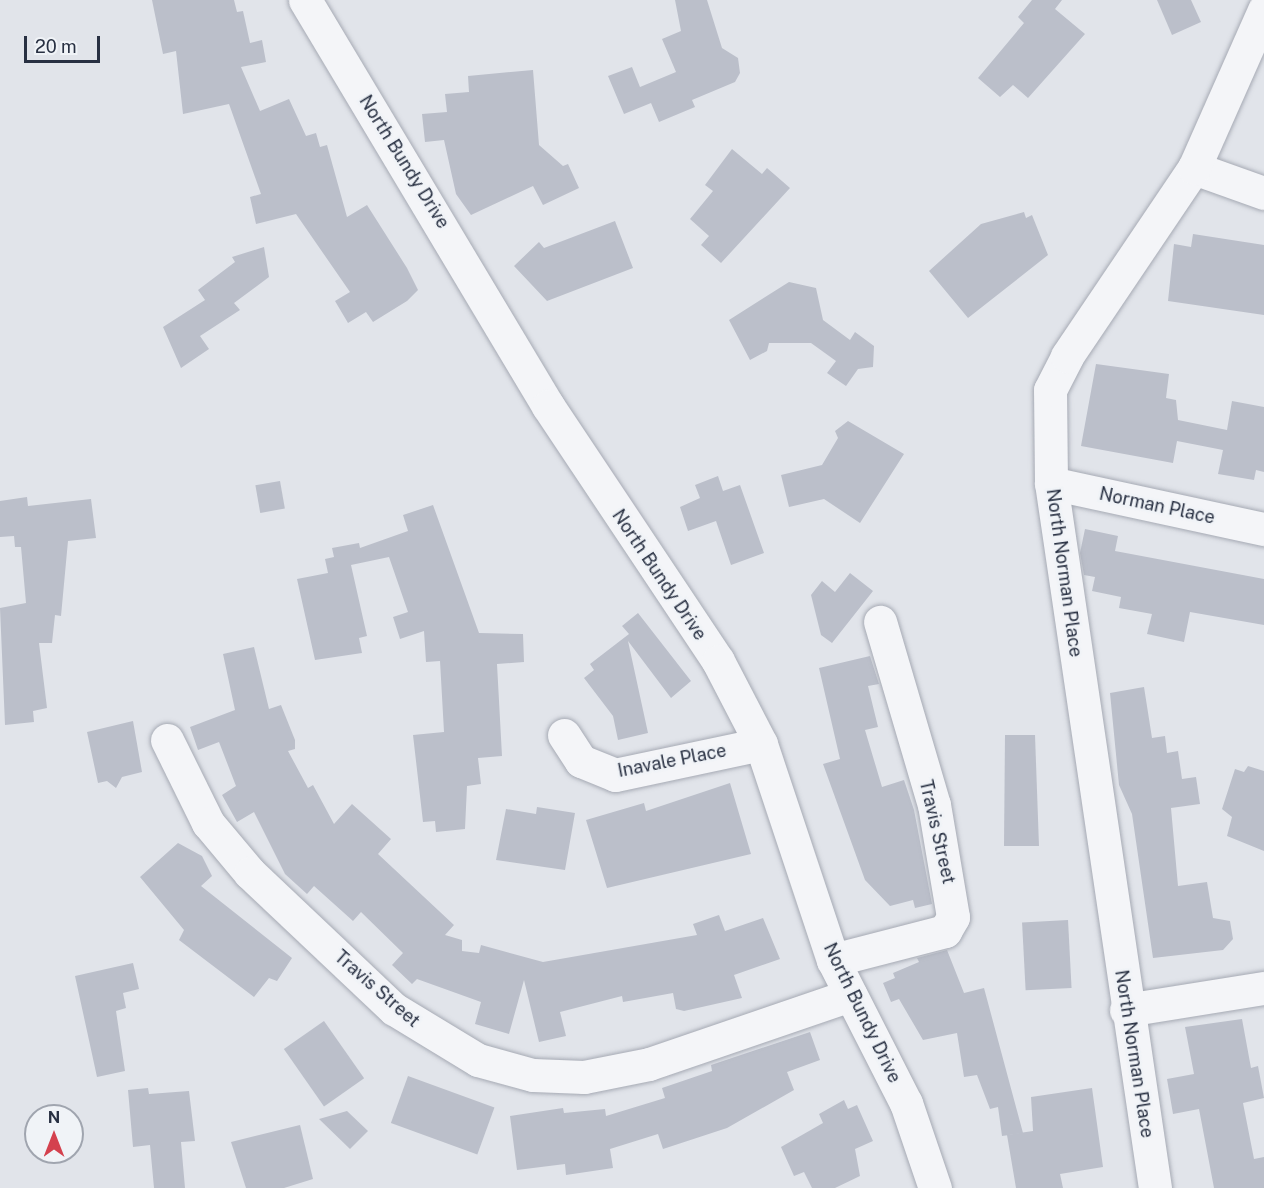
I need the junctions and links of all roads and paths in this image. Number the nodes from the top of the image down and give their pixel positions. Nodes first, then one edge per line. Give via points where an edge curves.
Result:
1 (305, 0) edge
2 (1264, 10) edge
3 (1194, 168) junction
4 (1264, 193) edge
5 (1051, 483) junction
6 (1264, 529) edge
7 (880, 622) dead end
8 (564, 735) dead end
9 (167, 740) dead end
10 (761, 744) junction
11 (833, 960) junction
12 (1264, 988) edge
13 (850, 995) junction
14 (1126, 1010) junction
15 (934, 1188) edge
16 (1155, 1188) edge

1 - 10 street, North Bundy Drive via 548,406 718,661
2 - 3 street, North Norman Place
3 - 4 street
3 - 5 street, North Norman Place via 1066,356 1050,390
5 - 6 street, Norman Place
5 - 14 street, North Norman Place
7 - 11 street, Travis Street via 934,805 953,917 945,931
8 - 10 street, Inavale Place via 581,762 615,775
9 - 13 street, Travis Street via 208,823 250,873 394,1009 478,1060 533,1075 584,1077 649,1064
10 - 11 street, North Bundy Drive
11 - 13 street, North Bundy Drive
12 - 14 street
13 - 15 street, North Bundy Drive via 906,1103
14 - 16 street, North Norman Place

